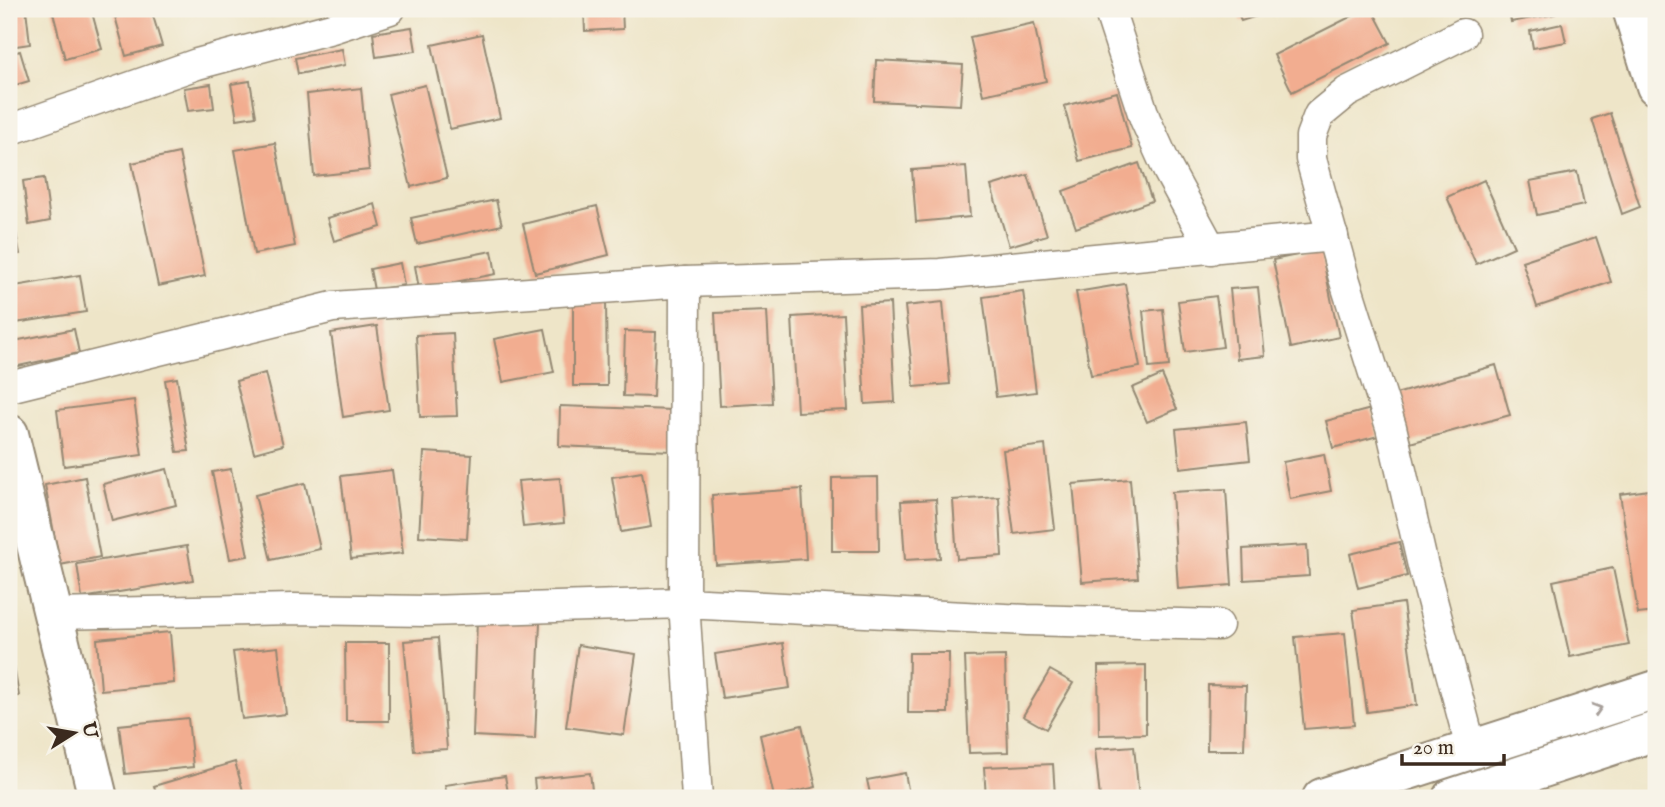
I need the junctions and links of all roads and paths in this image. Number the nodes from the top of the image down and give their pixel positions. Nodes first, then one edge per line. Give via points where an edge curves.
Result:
1 (390, 9) edge
2 (1109, 9) edge
3 (1632, 9) edge
4 (1463, 34) dead end
5 (1656, 86) edge
6 (9, 130) edge
7 (1333, 236) junction
8 (1211, 249) junction
9 (685, 282) junction
10 (9, 387) edge
11 (9, 433) edge
12 (684, 603) junction
13 (53, 614) junction
14 (1218, 625) dead end
15 (1656, 690) edge
16 (1656, 732) edge
17 (1471, 748) junction
18 (98, 798) edge
19 (697, 798) edge
20 (1322, 798) edge
21 (1452, 798) edge

1 - 6 street via 197,64
2 - 8 street via 1144,119
3 - 5 main road
4 - 7 street via 1346,92 1319,115 1311,136 1311,159
7 - 8 street
7 - 17 street via 1391,427
8 - 9 street via 940,274
9 - 10 street via 333,307
9 - 12 street
11 - 13 main road
12 - 13 street via 427,611
12 - 14 street
12 - 19 street
13 - 18 main road
17 -> 15 main road
16 - 21 main road
17 - 20 main road

